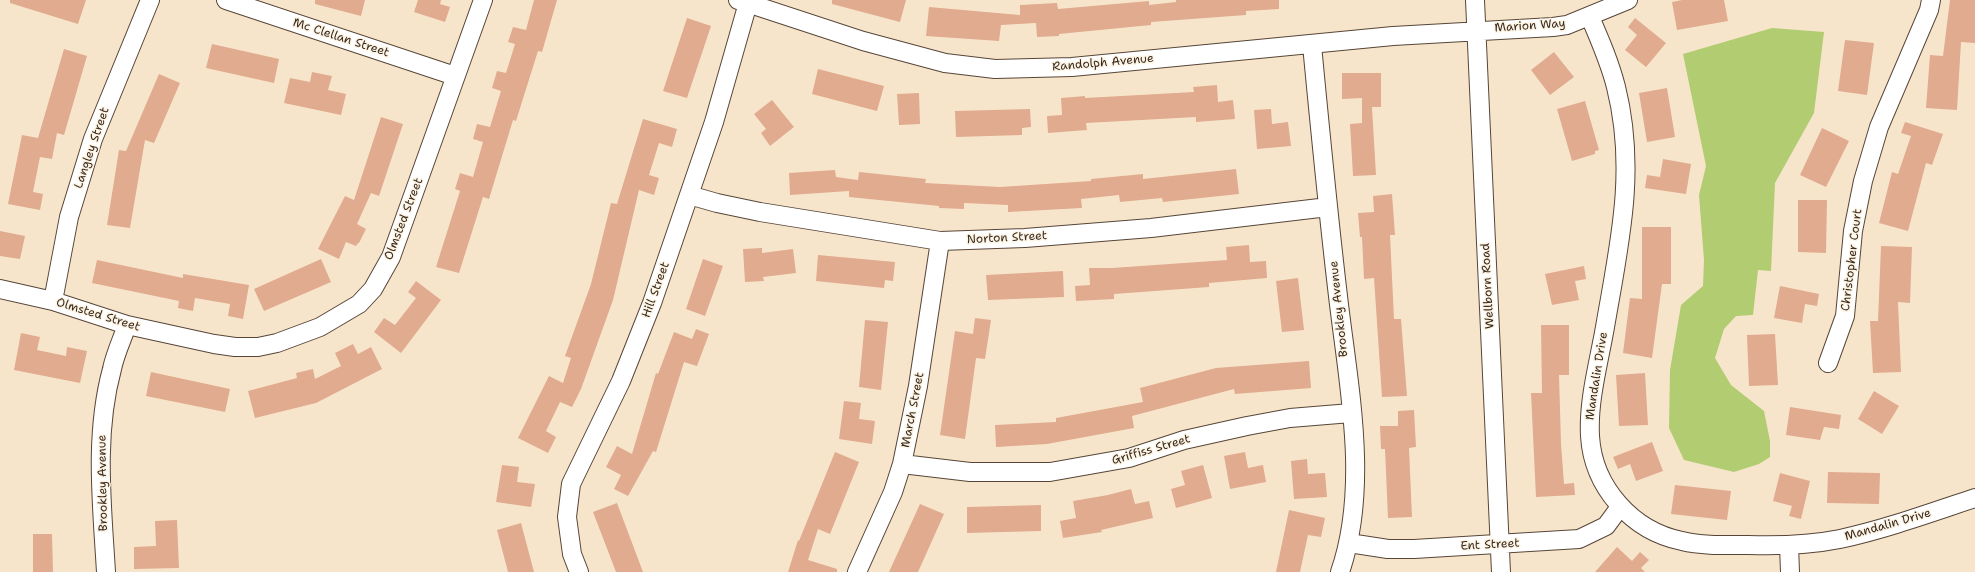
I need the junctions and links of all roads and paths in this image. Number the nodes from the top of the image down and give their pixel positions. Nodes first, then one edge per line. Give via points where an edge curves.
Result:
1 (150, 0) edge
2 (226, 0) edge
3 (483, 0) edge
4 (1475, 0) edge
5 (1628, 0) edge
6 (1931, 0) edge
7 (743, 2) edge
8 (1590, 17) junction
9 (1476, 30) junction
10 (1312, 45) junction
11 (455, 76) junction
12 (689, 195) junction
13 (1328, 207) junction
14 (940, 241) junction
15 (0, 289) edge
16 (53, 301) junction
17 (127, 325) junction
18 (1828, 363) dead end
19 (1351, 413) junction
20 (902, 464) junction
21 (1975, 498) edge
22 (1620, 507) junction
23 (1349, 543) junction
24 (1499, 545) junction
25 (1788, 545) junction
26 (106, 572) edge
27 (579, 572) edge
28 (857, 572) edge
29 (1340, 572) edge
30 (1501, 572) edge
31 (1790, 572) edge

1 - 16 street, Langley Street via 93,139 69,216
2 - 11 street, Mc Clellan Street
3 - 11 street, Olmsted Street
4 - 9 street, Wellborn Road
5 - 8 street, Marion Way
6 - 18 street, Christopher Court via 1879,127 1863,181 1853,231 1845,316
7 - 10 street, Randolph Avenue via 863,41 938,61 995,70 1072,67
7 - 12 street, Hill Street via 714,122
8 - 9 street, Marion Way via 1560,26
8 - 22 street, Mandalin Drive via 1616,85 1622,110 1627,160 1624,213 1590,413 1592,452 1598,473
9 - 10 street, Randolph Avenue
9 - 24 street, Wellborn Road
10 - 13 street, Brookley Avenue
11 - 17 street, Olmsted Street via 391,257 373,289 359,304 320,327 277,343 258,347 214,344
12 - 14 street, Norton Street via 760,212
12 - 27 street, Hill Street via 652,303 621,382 571,484 567,516 572,554
13 - 14 street, Norton Street via 1151,228 1025,238
13 - 19 street, Brookley Avenue
14 - 20 street, March Street via 918,386
15 - 16 street, Olmsted Street
16 - 17 street, Olmsted Street
17 - 26 street, Brookley Avenue via 112,368 100,456
19 - 20 street, Griffiss Street via 1290,418 1247,426 1184,440 1129,458 1050,472 970,472
19 - 23 street, Brookley Avenue via 1356,483
20 - 28 street, March Street via 893,492
21 - 25 street, Mandalin Drive via 1866,532 1813,543
22 - 24 street, Ent Street via 1606,526 1580,539
22 - 25 street, Mandalin Drive via 1646,528 1683,542
23 - 24 street, Ent Street via 1414,550
23 - 29 street, Brookley Avenue
24 - 30 street, Wellborn Road
25 - 31 street

